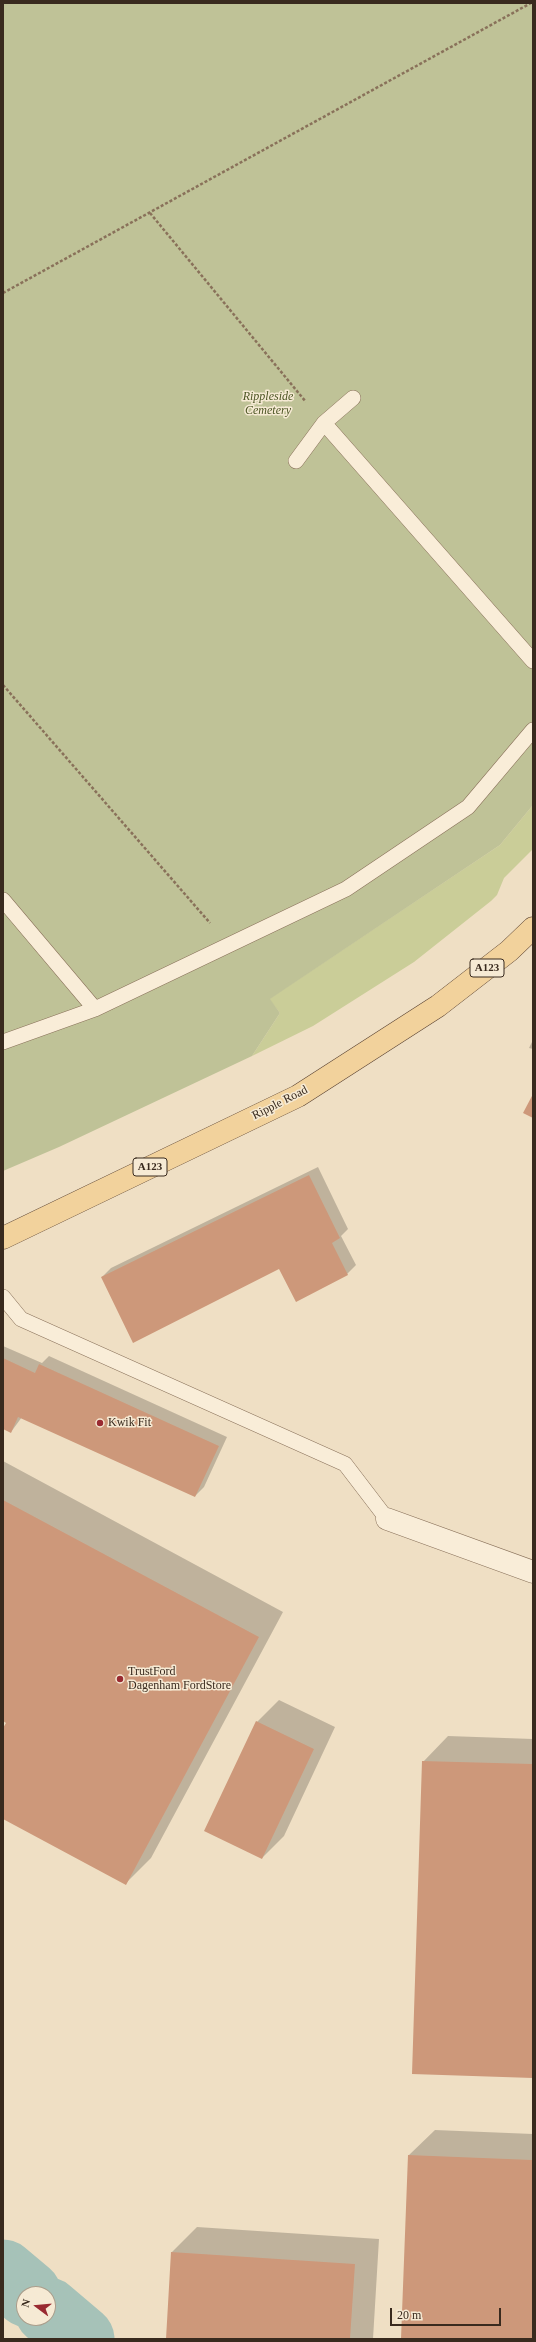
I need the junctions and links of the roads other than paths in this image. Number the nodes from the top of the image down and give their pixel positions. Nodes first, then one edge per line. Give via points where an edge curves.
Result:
1 (353, 398) dead end
2 (324, 424) junction
3 (296, 461) dead end
4 (533, 661) edge
5 (533, 730) edge
6 (3, 900) edge
7 (533, 928) edge
8 (95, 1009) junction
9 (3, 1042) edge
10 (3, 1238) edge
11 (3, 1297) edge
12 (386, 1519) joint
13 (533, 1572) edge

1 - 2 lane
2 - 3 lane
2 - 4 lane
5 - 8 lane via 468,807 346,889
6 - 8 lane
7 - 10 main road, Ripple Road / A123 via 509,951 438,1006 298,1096
8 - 9 lane
11 - 12 lane via 21,1319 345,1464
12 - 13 street

